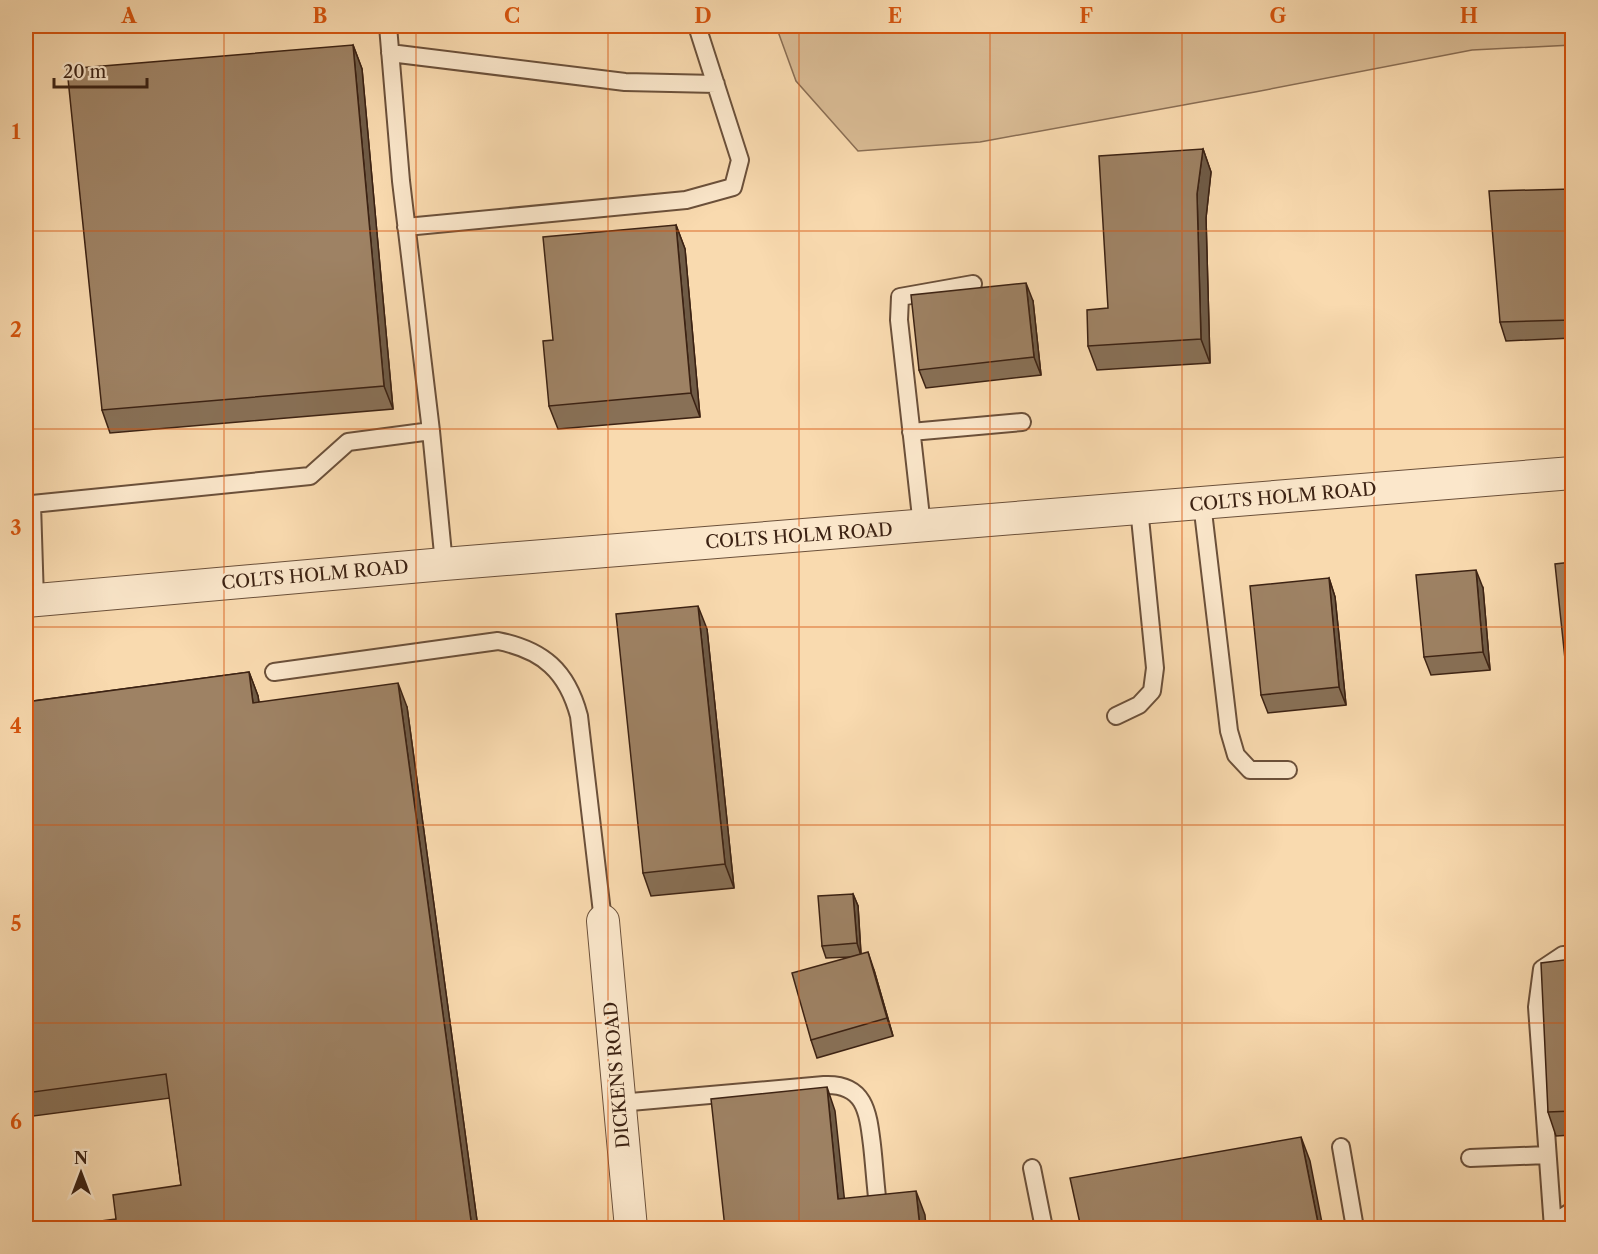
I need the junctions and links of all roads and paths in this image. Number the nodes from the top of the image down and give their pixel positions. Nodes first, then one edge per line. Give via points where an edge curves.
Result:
1 (388, 26) edge
2 (698, 26) edge
3 (390, 53) junction
4 (716, 84) junction
5 (406, 227) junction
6 (973, 284) dead end
7 (1022, 422) dead end
8 (431, 431) junction
9 (911, 432) junction
10 (1572, 473) edge
11 (1202, 503) junction
12 (1139, 508) junction
13 (922, 526) junction
14 (444, 564) junction
15 (30, 601) edge
16 (274, 672) dead end
17 (1116, 716) dead end
18 (1288, 770) dead end
19 (603, 921) joint
20 (1572, 955) edge
21 (619, 1103) junction
22 (1341, 1147) dead end
23 (1547, 1155) junction
24 (1470, 1158) dead end
25 (1032, 1168) dead end
26 (877, 1197) edge
27 (1572, 1211) edge
28 (1552, 1226) edge
29 (631, 1228) edge
30 (1044, 1228) edge
31 (1355, 1228) edge

1 - 3 lane
2 - 4 lane
3 - 4 lane via 625,82
3 - 5 lane
4 - 5 lane via 740,160 733,187 686,200
5 - 8 lane
6 - 9 lane via 900,297
7 - 9 lane
8 - 14 lane
8 - 15 lane via 348,442 310,476 32,504
9 - 13 lane
10 - 11 street, COLTS HOLM ROAD
11 - 12 street, COLTS HOLM ROAD
11 - 18 lane via 1229,730 1236,755 1250,770
12 - 13 street, COLTS HOLM ROAD
12 - 17 lane via 1155,668 1152,691 1139,705
13 - 14 street, COLTS HOLM ROAD
14 - 15 street, COLTS HOLM ROAD
16 - 19 lane via 498,641 525,649 549,663 569,687 579,716
19 - 21 street, DICKENS ROAD
20 - 23 lane via 1563,955 1542,969 1537,1007
21 - 26 lane via 834,1084 845,1087 866,1108
21 - 29 street, DICKENS ROAD
22 - 31 lane
23 - 24 lane
23 - 28 lane
25 - 30 lane
27 - 28 lane

